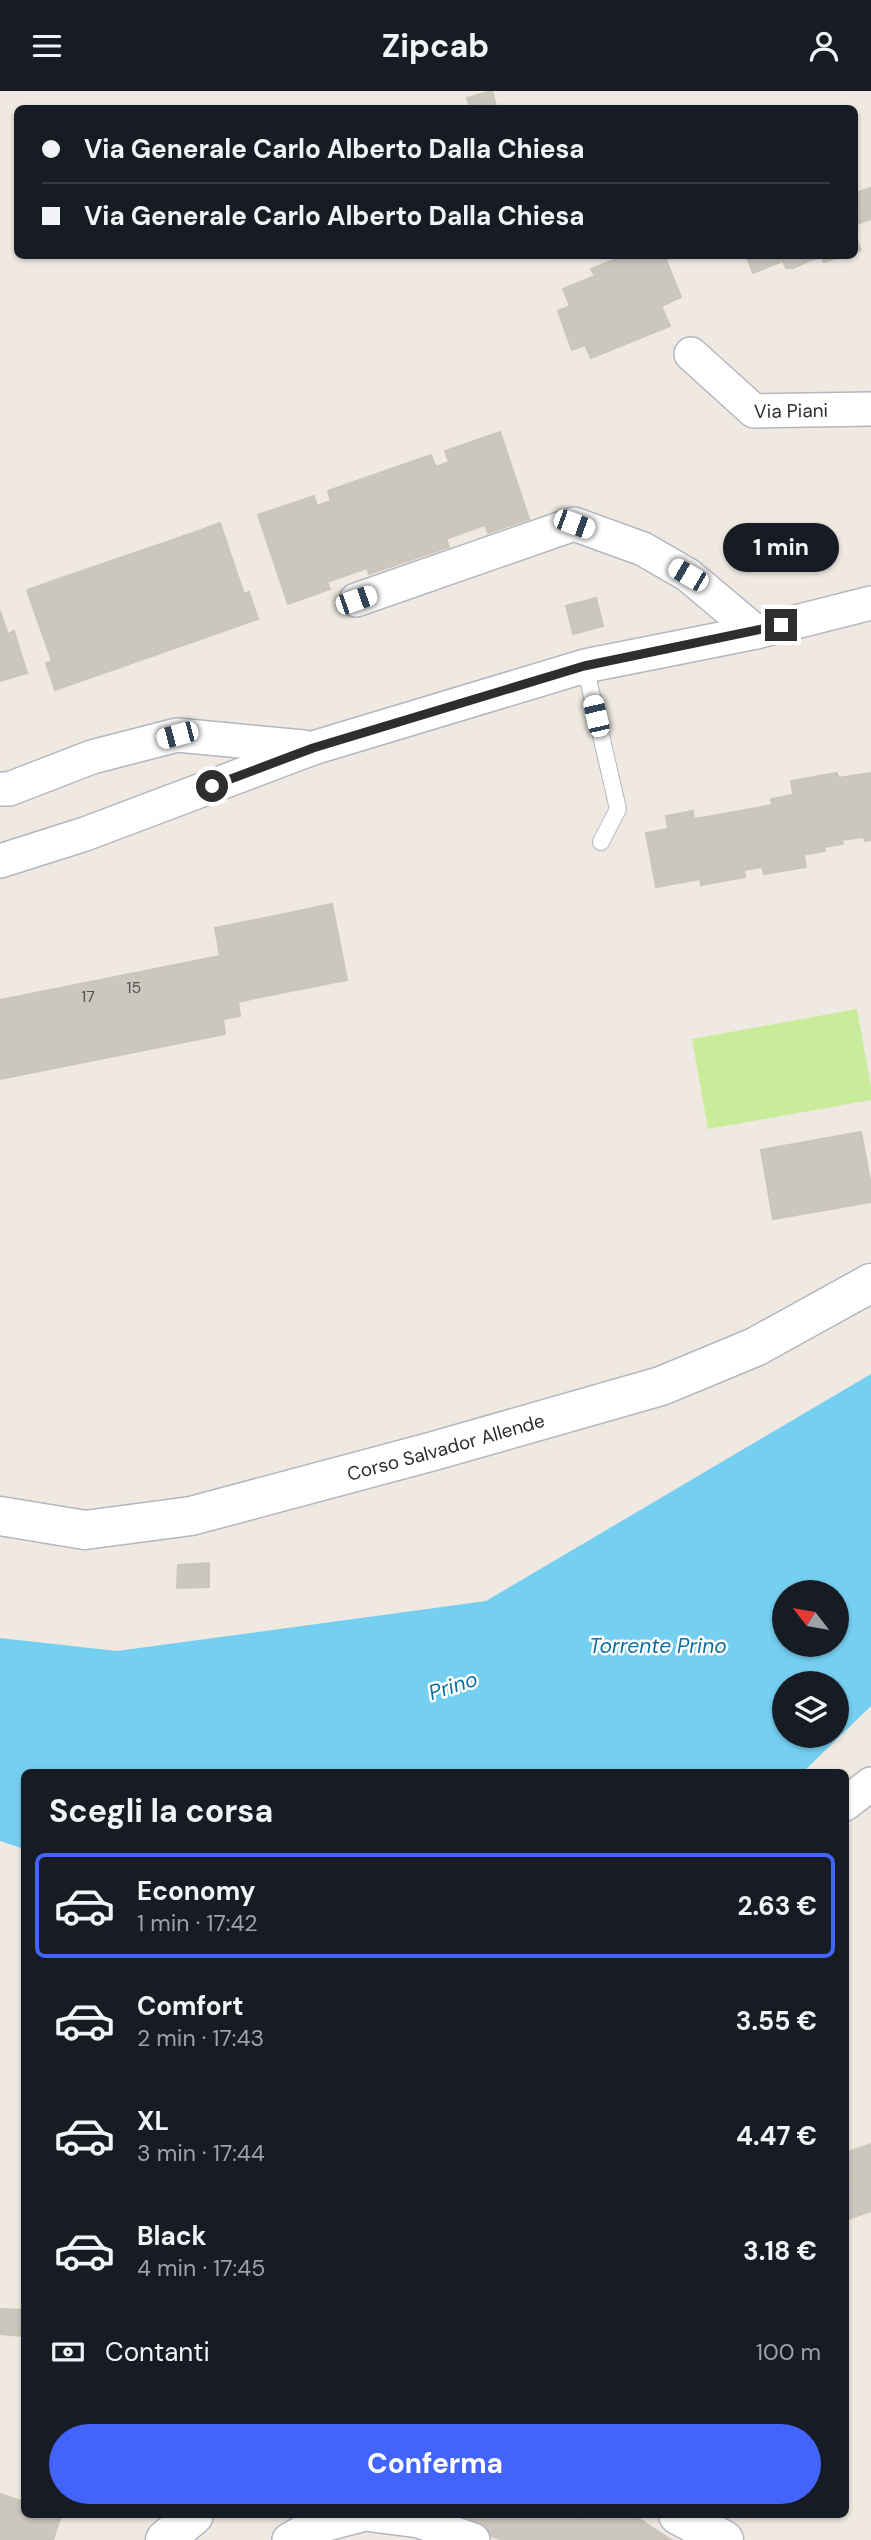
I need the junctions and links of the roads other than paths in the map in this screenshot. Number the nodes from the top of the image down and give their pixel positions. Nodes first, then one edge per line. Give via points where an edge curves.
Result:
1 (691, 354) dead end
2 (871, 409) edge
3 (356, 600) dead end
4 (871, 603) edge
5 (756, 632) junction
6 (584, 666) junction
7 (313, 748) junction
8 (0, 789) edge
9 (601, 842) dead end
10 (0, 860) edge
11 (871, 1283) edge
12 (0, 1516) edge
13 (871, 1784) edge
14 (849, 1801) edge
15 (191, 2518) edge
16 (350, 2518) edge
17 (396, 2518) edge
18 (684, 2518) edge
19 (165, 2540) edge
20 (289, 2540) edge
21 (473, 2540) edge
22 (724, 2540) edge

1 - 2 street, Via Piani via 754,411
3 - 5 street via 574,524 643,549 688,575
4 - 5 street
5 - 6 street
6 - 7 street
6 - 9 lane via 618,809
7 - 8 street via 177,735 92,757
7 - 10 street via 85,834
11 - 12 street, Corso Salvador Allende via 755,1347 661,1386 430,1453 191,1516 85,1530
13 - 14 street
15 - 19 street
16 - 20 street via 308,2529
17 - 21 street via 419,2521
18 - 22 street

